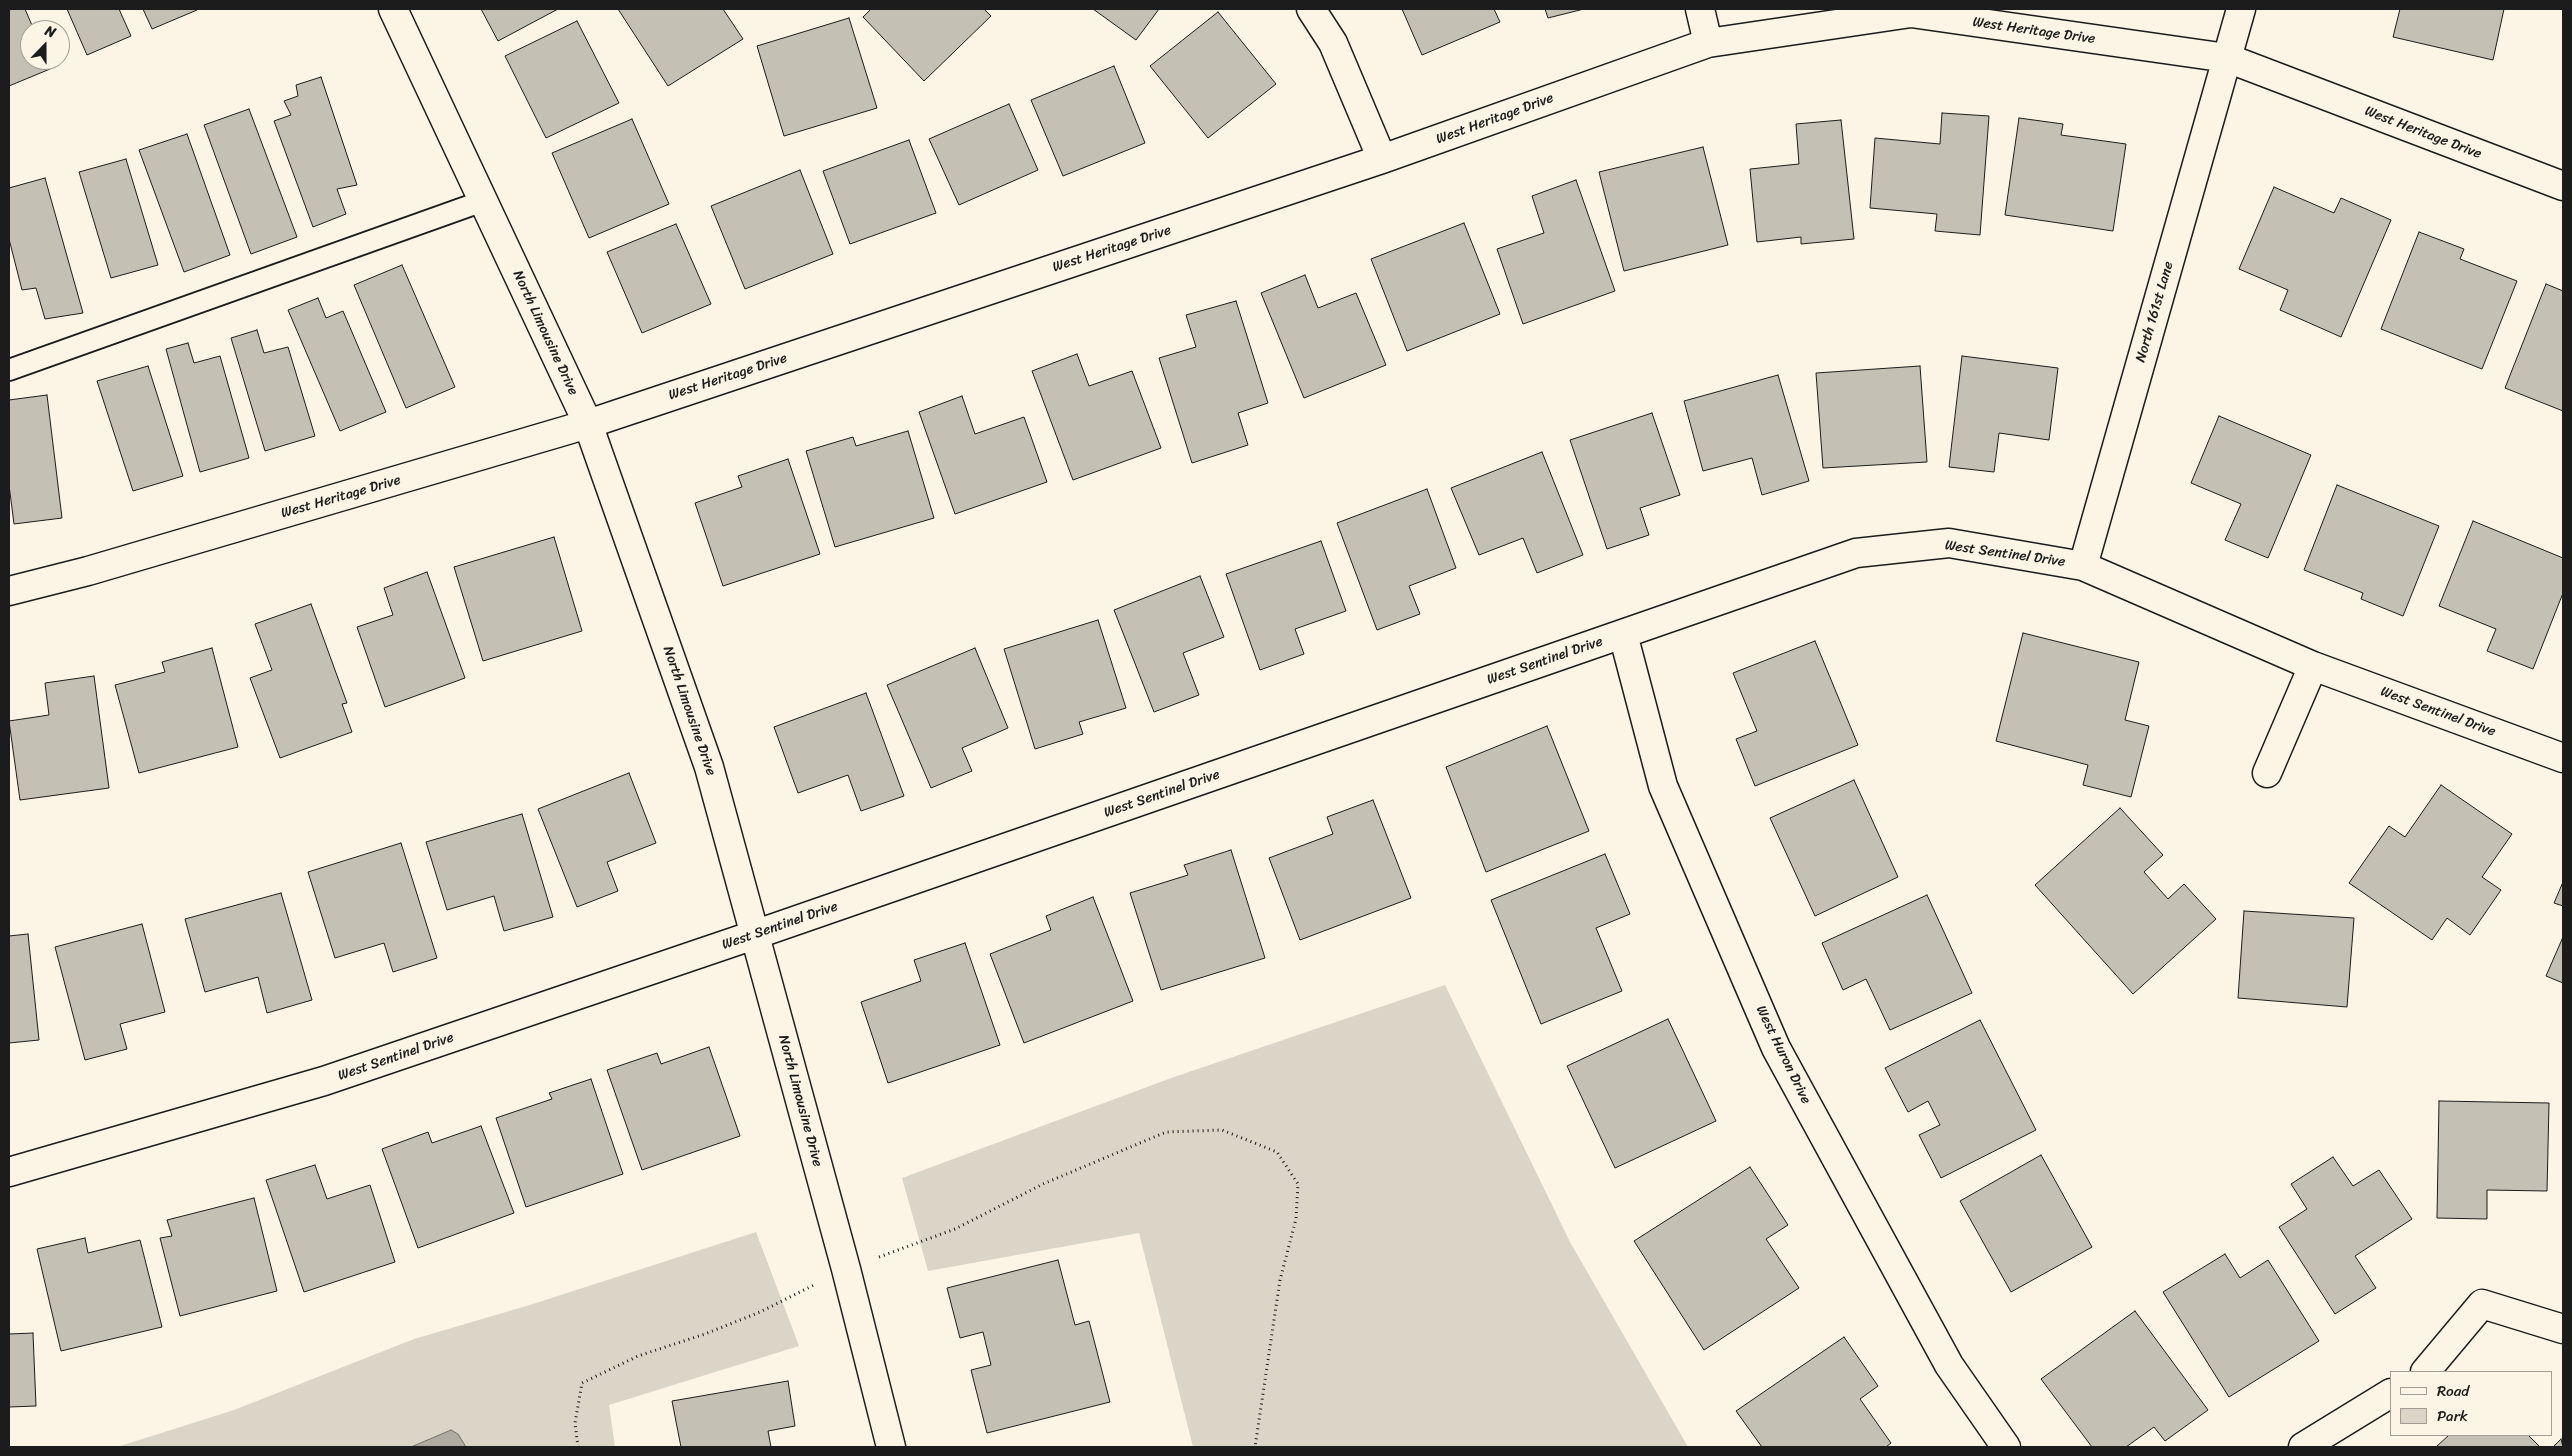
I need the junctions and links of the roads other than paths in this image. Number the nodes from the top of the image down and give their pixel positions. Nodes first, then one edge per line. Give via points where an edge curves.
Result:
1 (394, 9) edge
2 (1311, 9) edge
3 (1700, 9) edge
4 (2241, 9) edge
5 (1912, 11) edge
6 (1708, 43) junction
7 (2227, 58) junction
8 (1382, 159) junction
9 (2563, 186) edge
10 (483, 201) junction
11 (9, 370) edge
12 (588, 424) junction
13 (2083, 566) junction
14 (9, 590) edge
15 (1623, 634) junction
16 (2313, 666) junction
17 (2563, 758) edge
18 (2267, 773) dead end
19 (754, 935) junction
20 (9, 1172) edge
21 (2563, 1329) edge
22 (2426, 1371) edge
23 (2390, 1394) edge
24 (891, 1447) edge
25 (2006, 1447) edge
26 (2303, 1447) edge

1 - 10 street, North Limousine Drive
2 - 8 street via 1333,43
3 - 6 street
4 - 7 street
5 - 6 street, West Heritage Drive
5 - 7 street, West Heritage Drive
6 - 8 street, West Heritage Drive
7 - 9 street, West Heritage Drive
7 - 13 street, North 161st Lane
8 - 12 street, West Heritage Drive
10 - 11 lane
10 - 12 street, North Limousine Drive
12 - 14 street, West Heritage Drive via 88,571
12 - 19 street, North Limousine Drive via 709,767
13 - 15 street, West Sentinel Drive via 1949,543 1856,552
13 - 16 street, West Sentinel Drive
15 - 19 street, West Sentinel Drive
15 - 25 street, West Huron Drive via 1663,786 1776,1048 1949,1365
16 - 17 street, West Sentinel Drive
16 - 18 street
19 - 20 street, West Sentinel Drive via 324,1081
19 - 24 street, North Limousine Drive via 846,1269
21 - 22 street via 2482,1304
23 - 26 street

